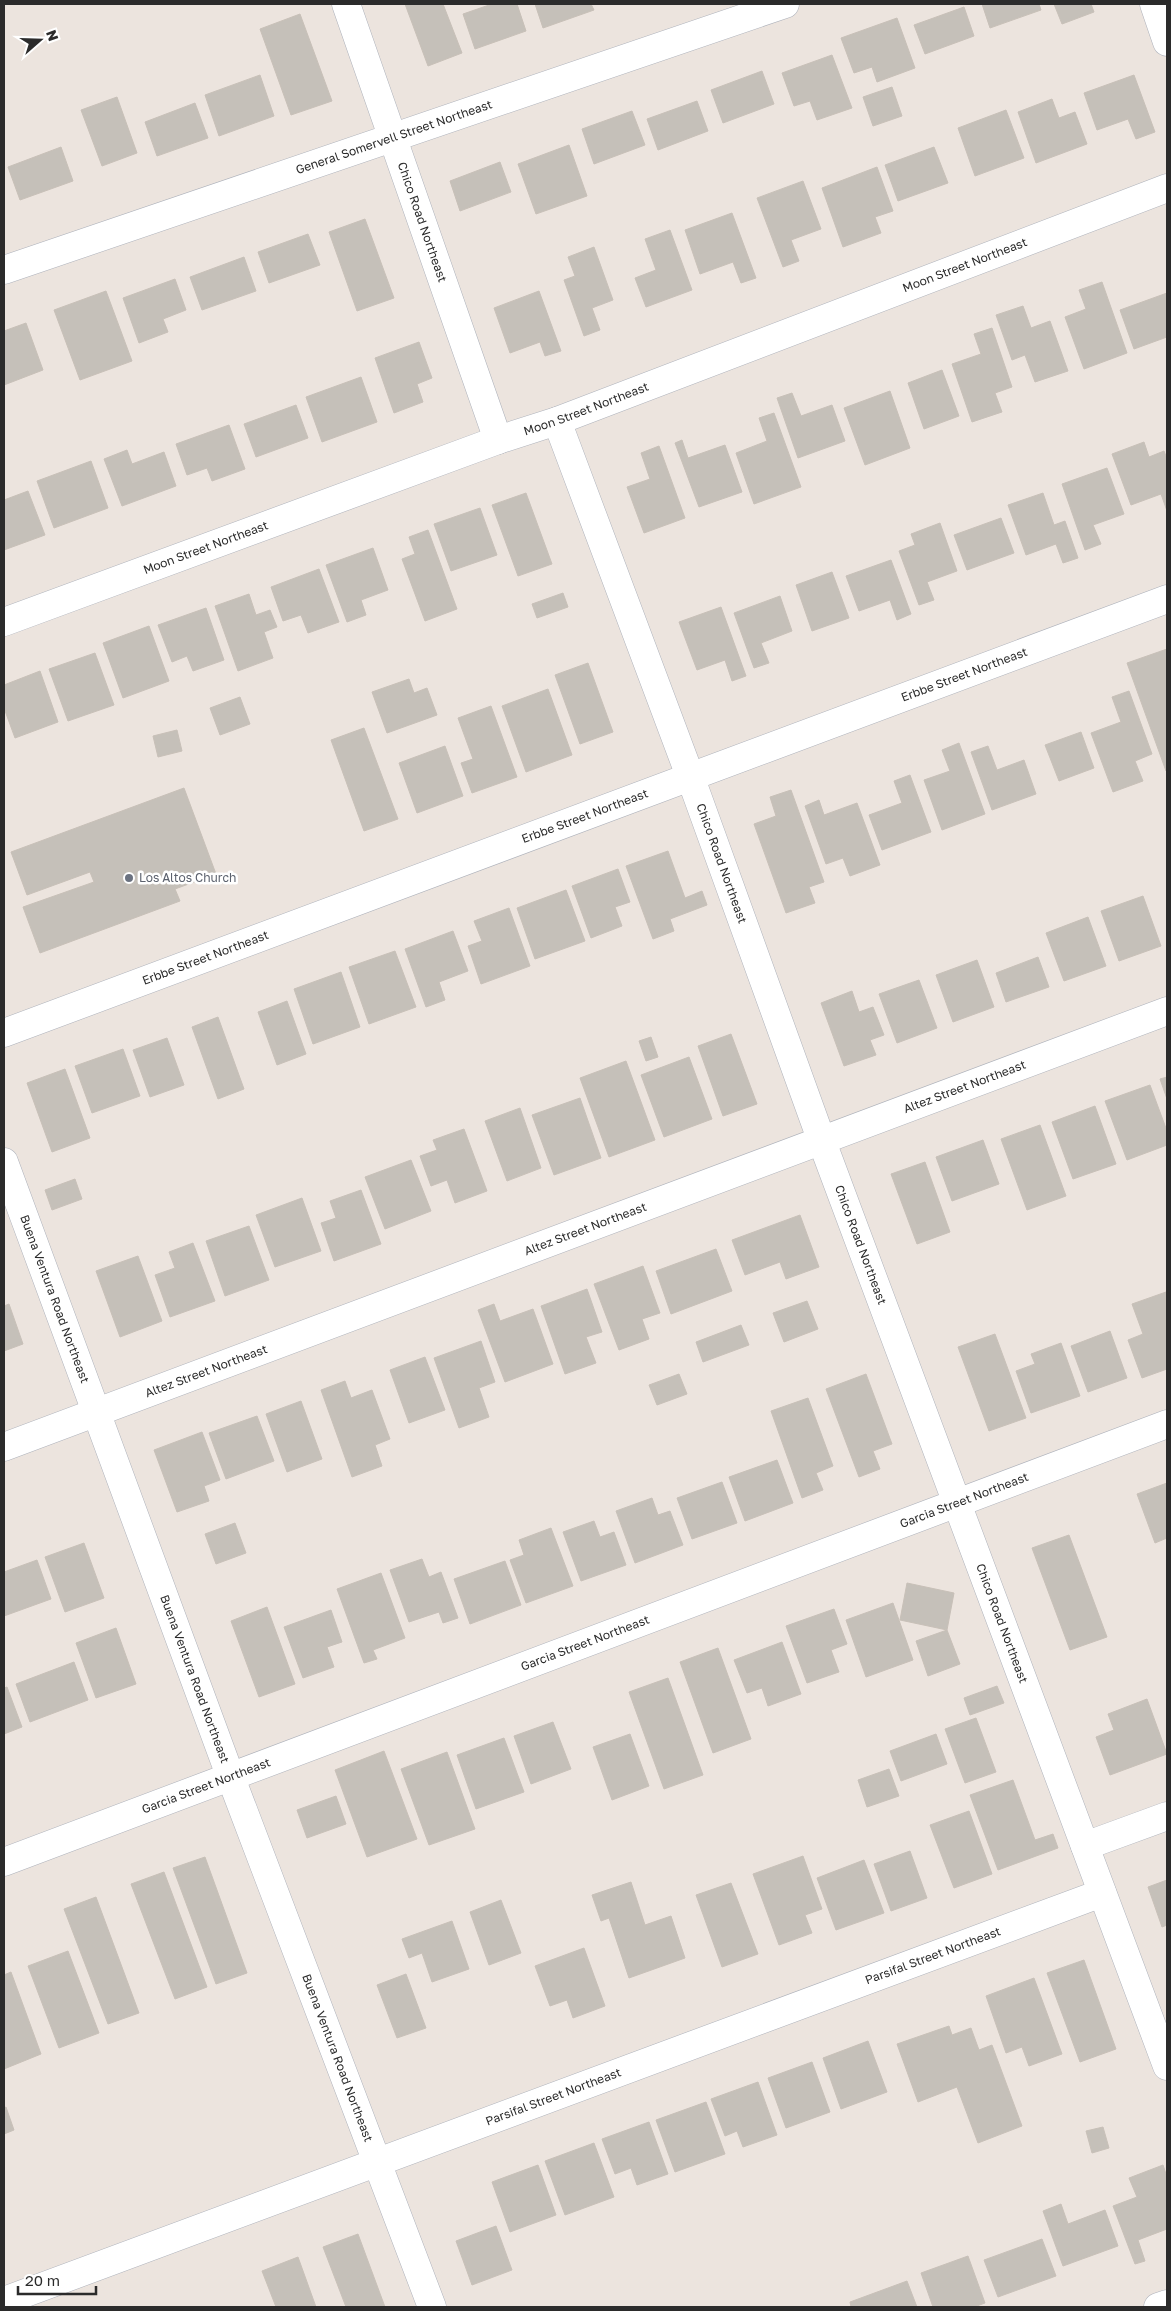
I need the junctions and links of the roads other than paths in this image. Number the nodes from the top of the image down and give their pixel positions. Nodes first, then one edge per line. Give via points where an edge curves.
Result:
1 (346, 4) edge
2 (785, 4) edge
3 (1154, 4) edge
4 (1167, 42) edge
5 (392, 136) junction
6 (1167, 188) edge
7 (4, 270) edge
8 (557, 421) junction
9 (498, 440) junction
10 (1167, 599) edge
11 (4, 622) edge
12 (690, 776) junction
13 (1167, 1010) edge
14 (4, 1034) edge
15 (821, 1139) junction
16 (4, 1162) edge
17 (96, 1412) junction
18 (1167, 1424) edge
19 (4, 1447) edge
20 (957, 1503) junction
21 (232, 1778) junction
22 (1167, 1816) edge
23 (1085, 1846) junction
24 (4, 1862) edge
25 (1102, 1893) junction
26 (1167, 2066) edge
27 (378, 2164) junction
28 (4, 2301) edge
29 (1167, 2304) edge
30 (432, 2307) edge
31 (1158, 2307) edge

1 - 5 street, Chico Road Northeast
2 - 5 street, General Somervell Street Northeast
3 - 4 street
5 - 7 street, General Somervell Street Northeast
5 - 9 street, Chico Road Northeast
6 - 8 street, Moon Street Northeast
8 - 9 street, Moon Street Northeast
8 - 12 street, Chico Road Northeast
9 - 11 street, Moon Street Northeast
10 - 12 street, Erbbe Street Northeast
12 - 14 street, Erbbe Street Northeast
12 - 15 street, Chico Road Northeast
13 - 15 street, Altez Street Northeast
15 - 17 street, Altez Street Northeast
15 - 20 street, Chico Road Northeast
16 - 17 street, Buena Ventura Road Northeast
17 - 19 street, Altez Street Northeast
17 - 21 street, Buena Ventura Road Northeast
18 - 20 street, Garcia Street Northeast
20 - 21 street, Garcia Street Northeast
20 - 23 street, Chico Road Northeast
21 - 24 street, Garcia Street Northeast
21 - 27 street, Buena Ventura Road Northeast
22 - 23 street
23 - 25 street, Chico Road Northeast
25 - 26 street, Chico Road Northeast
25 - 27 street, Parsifal Street Northeast
27 - 28 street, Parsifal Street Northeast
27 - 30 street, Buena Ventura Road Northeast
29 - 31 street

